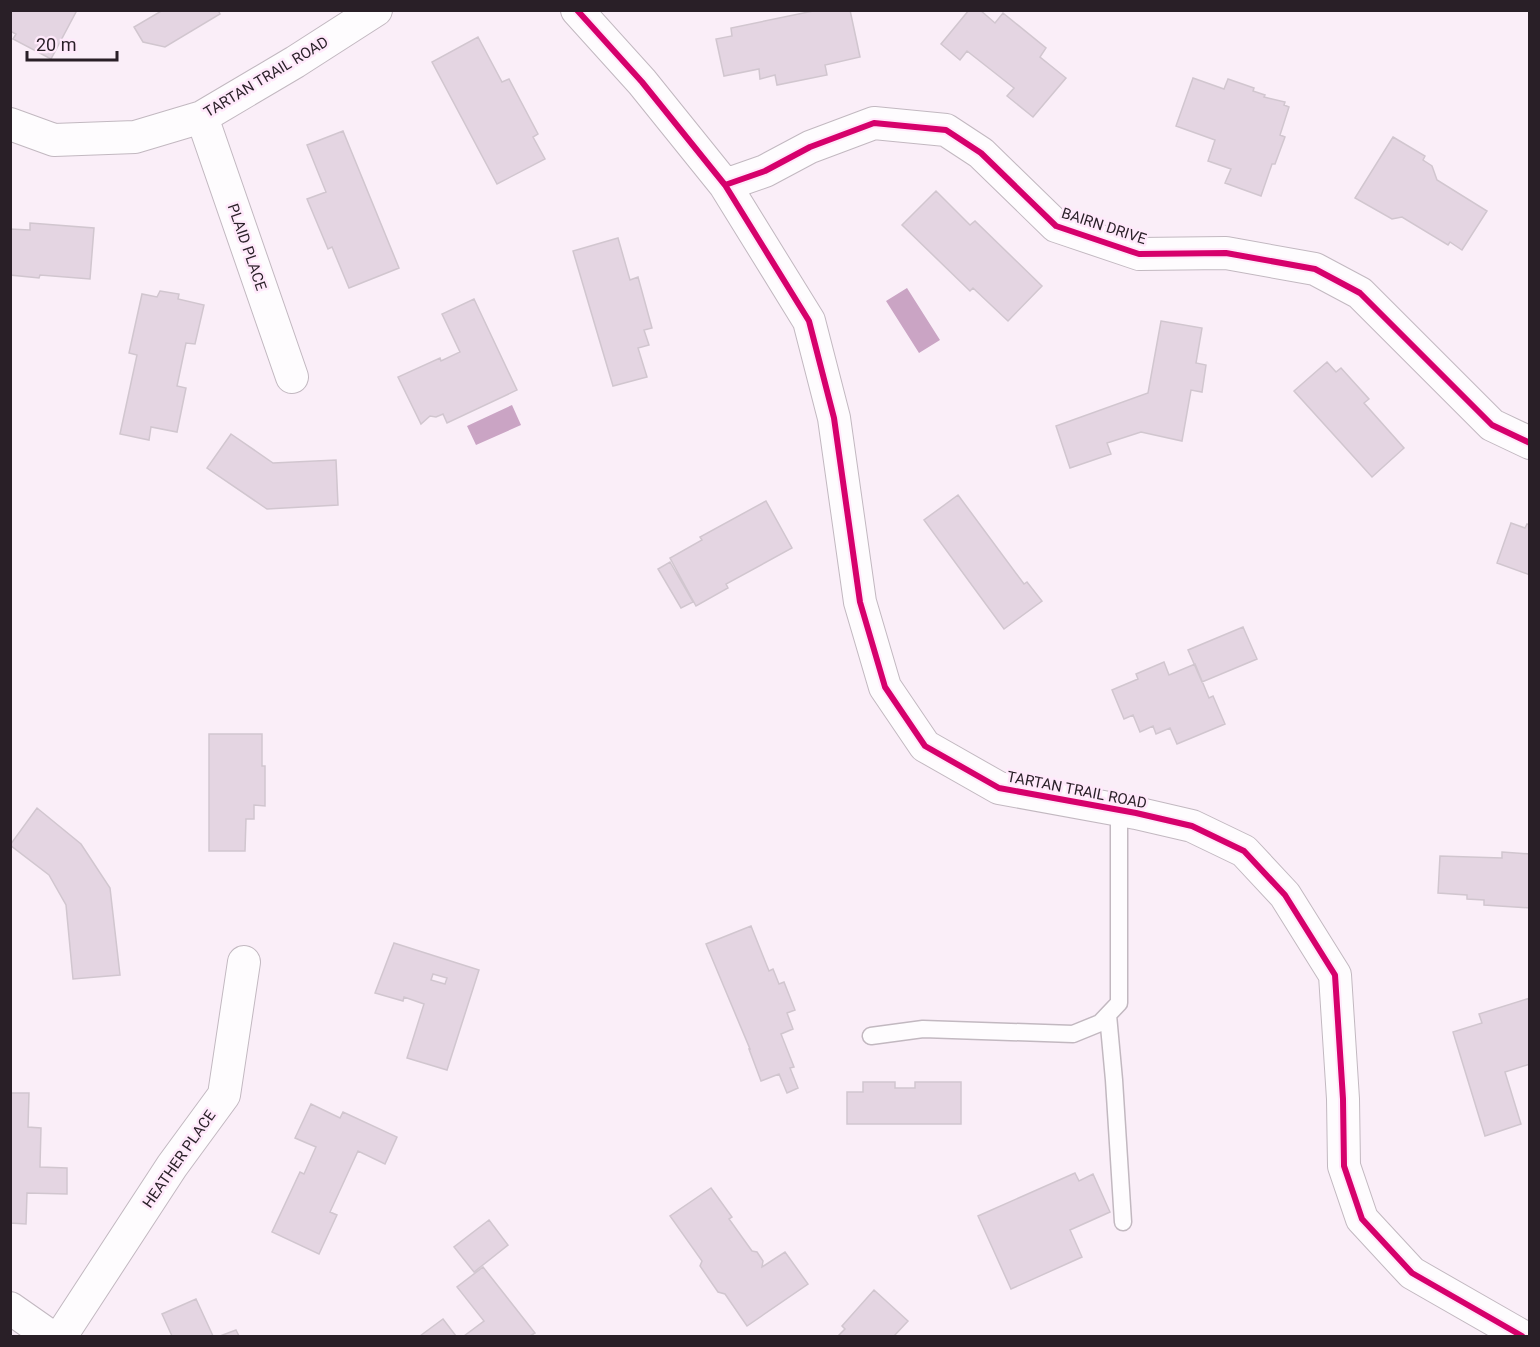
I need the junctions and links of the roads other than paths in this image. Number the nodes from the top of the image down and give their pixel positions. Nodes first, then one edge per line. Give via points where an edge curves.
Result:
1 (376, 10) edge
2 (577, 10) edge
3 (201, 117) junction
4 (10, 124) edge
5 (725, 185) junction
6 (292, 377) dead end
7 (1530, 443) edge
8 (1119, 810) junction
9 (244, 962) dead end
10 (1108, 1015) junction
11 (871, 1036) dead end
12 (1123, 1222) dead end
13 (10, 1308) edge
14 (51, 1336) edge
15 (61, 1336) edge
16 (1522, 1336) edge

1 - 3 street, TARTAN TRAIL ROAD
2 - 5 street, TARTAN TRAIL ROAD via 642,82
3 - 4 street, TARTAN TRAIL ROAD via 135,137 54,140
3 - 6 street, PLAID PLACE
5 - 7 street, BAIRN DRIVE via 874,123 946,130 981,153 1056,226 1139,254 1226,253 1315,269 1360,292 1492,424
5 - 8 street, TARTAN TRAIL ROAD via 809,321 834,418 860,602 885,687 925,746 999,788
8 - 10 lane via 1119,1004
8 - 16 street, TARTAN TRAIL ROAD via 1192,826 1244,850 1286,895 1335,975 1344,1166 1362,1219 1412,1273
9 - 15 street, HEATHER PLACE via 224,1095 172,1166
10 - 11 lane via 1100,1023 1073,1034 923,1029
10 - 12 lane
13 - 14 street

